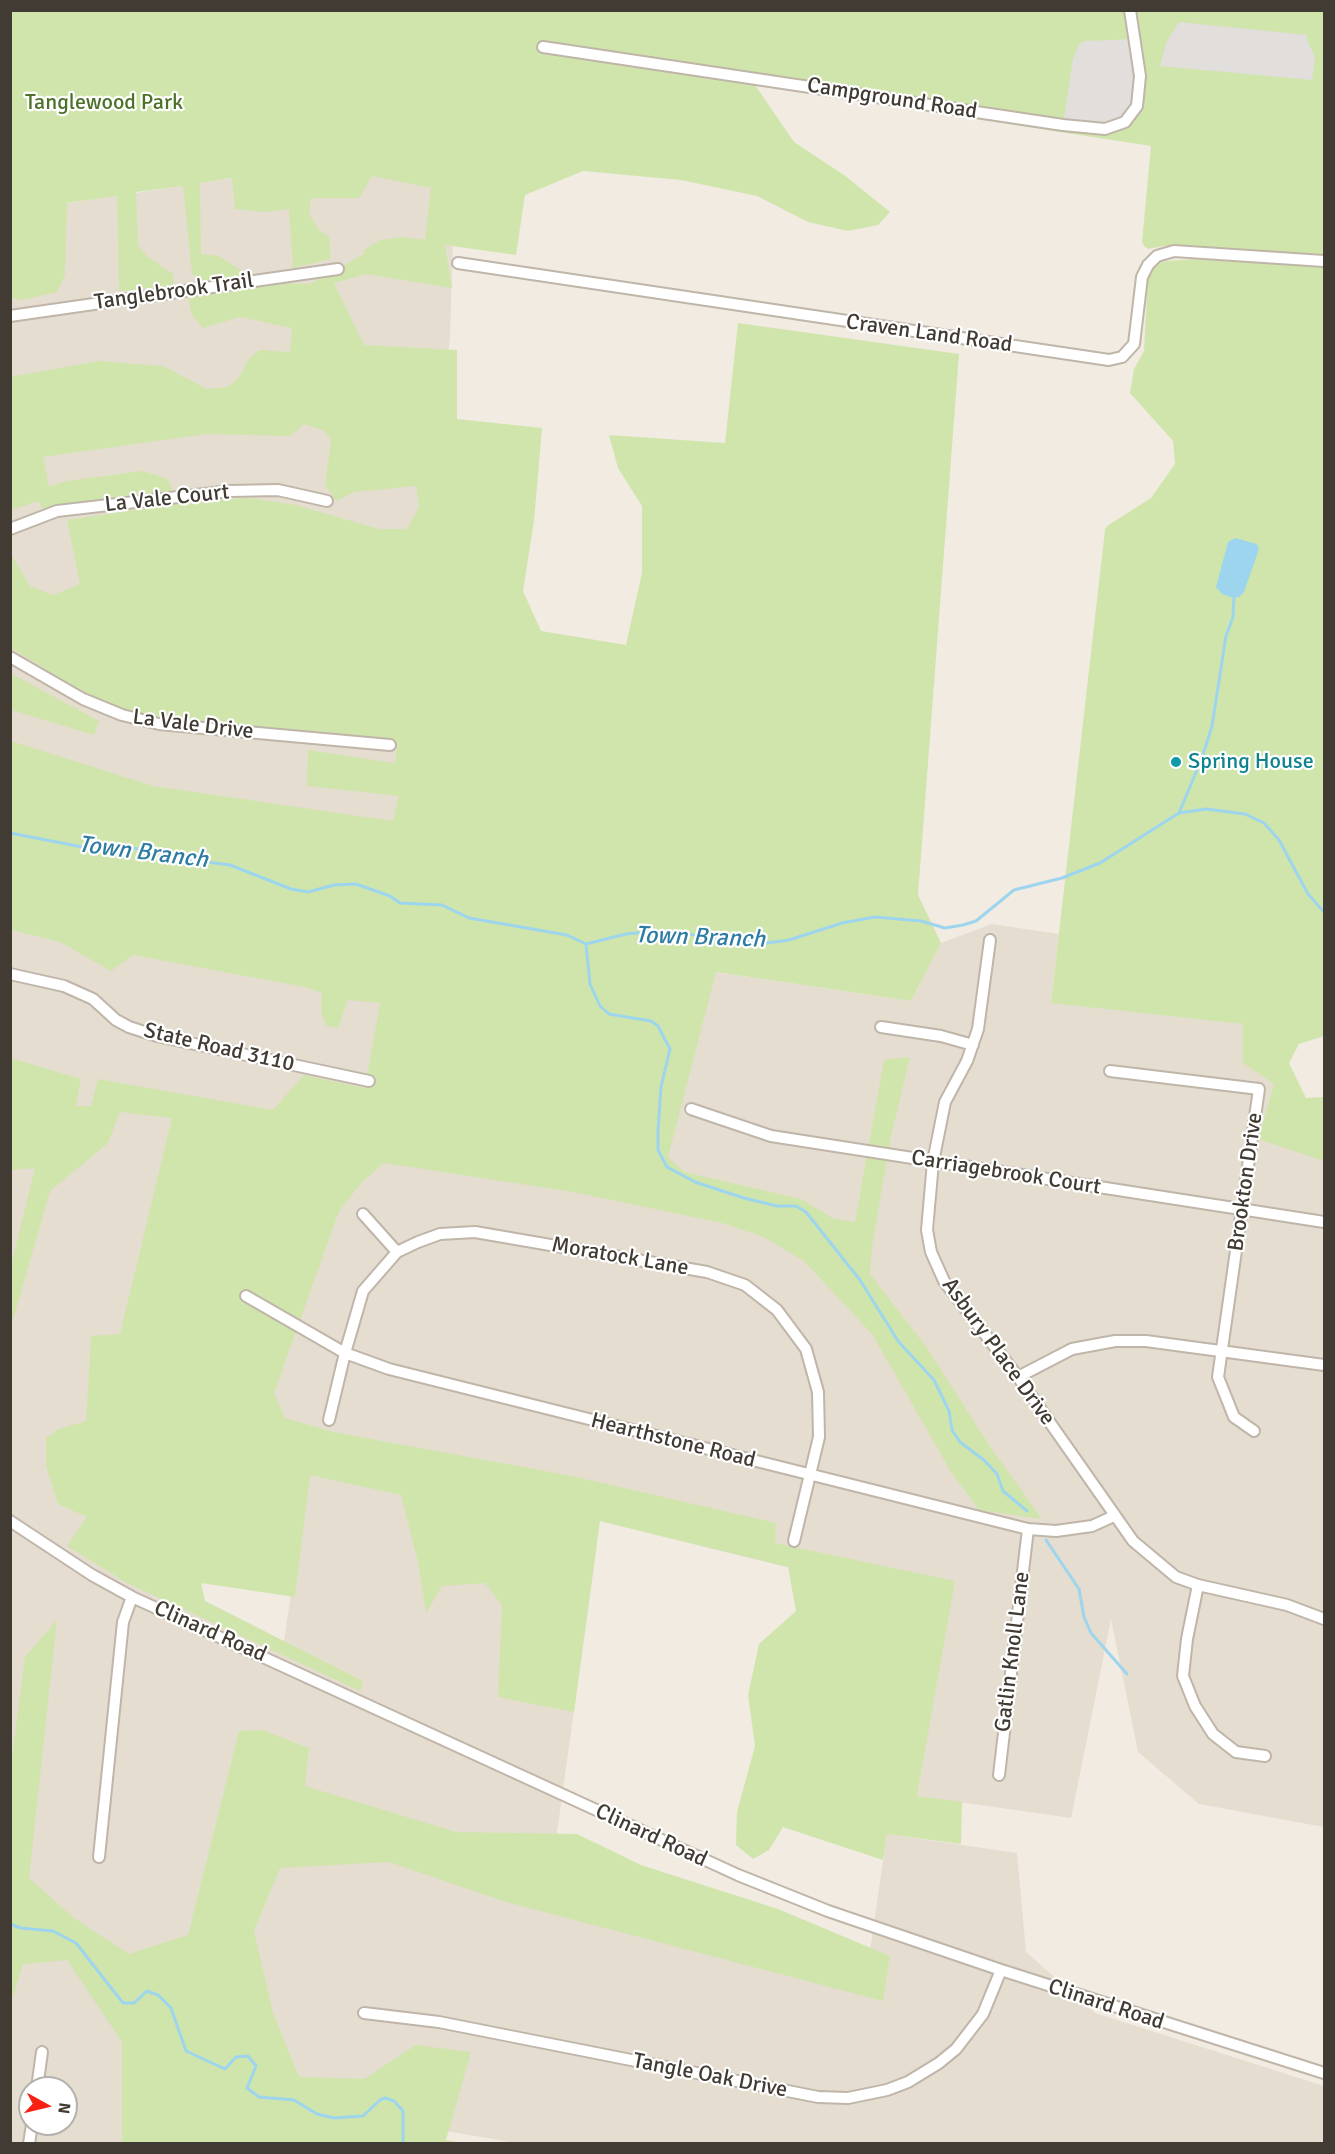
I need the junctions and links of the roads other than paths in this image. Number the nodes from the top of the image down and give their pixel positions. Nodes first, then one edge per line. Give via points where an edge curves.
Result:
1 (1130, 10) edge
2 (543, 47) dead end
3 (1324, 261) edge
4 (458, 263) dead end
5 (338, 269) dead end
6 (10, 316) edge
7 (327, 501) dead end
8 (10, 529) edge
9 (10, 657) edge
10 (390, 746) dead end
11 (990, 940) dead end
12 (10, 974) edge
13 (881, 1027) dead end
14 (973, 1045) junction
15 (1110, 1071) dead end
16 (369, 1081) dead end
17 (691, 1109) dead end
18 (933, 1162) junction
19 (1242, 1210) junction
20 (363, 1214) dead end
21 (1324, 1222) edge
22 (397, 1252) junction
23 (246, 1296) dead end
24 (1221, 1351) junction
25 (345, 1353) junction
26 (1324, 1365) edge
27 (1018, 1377) junction
28 (329, 1420) dead end
29 (1254, 1431) dead end
30 (812, 1475) junction
31 (1114, 1516) junction
32 (13, 1527) edge
33 (1028, 1529) junction
34 (794, 1541) dead end
35 (1198, 1585) junction
36 (132, 1597) junction
37 (1324, 1619) edge
38 (1265, 1756) dead end
39 (999, 1775) dead end
40 (99, 1857) dead end
41 (1001, 1970) junction
42 (364, 2013) dead end
43 (42, 2052) dead end
44 (1324, 2073) edge
45 (39, 2076) edge

1 - 2 street, Campground Road via 1140,76 1137,105 1125,122 1105,129
3 - 4 street, Craven Land Road via 1174,251 1157,256 1142,277 1134,344 1122,357 1109,360
5 - 6 street, Tanglebrook Trail
7 - 8 street, La Vale Court via 278,490 230,491 57,511
9 - 10 street, La Vale Drive via 82,699 159,724
11 - 14 street, Asbury Place Drive
12 - 16 street, State Road 3110 via 64,986 93,999 116,1020 156,1036
13 - 14 street
14 - 18 street, Asbury Place Drive via 945,1102
15 - 19 street, Brookton Drive via 1259,1089
17 - 18 street, Carriagebrook Court via 771,1136
18 - 19 street, Carriagebrook Court
18 - 27 street, Asbury Place Drive via 927,1230 931,1252 944,1281
19 - 21 street, Carriagebrook Court
19 - 24 street, Brookton Drive
20 - 22 street
22 - 25 street, Moratock Lane via 363,1291
22 - 30 street, Moratock Lane via 440,1234 475,1232 707,1272 745,1285 777,1310 806,1349 818,1392 819,1437
23 - 25 street, Hearthstone Road
24 - 26 street
24 - 27 street via 1115,1341 1072,1349
24 - 29 street, Brookton Drive via 1218,1377 1227,1405 1241,1425
25 - 28 street, Moratock Lane
25 - 30 street, Hearthstone Road via 389,1369
27 - 31 street, Asbury Place Drive
30 - 33 street, Hearthstone Road
30 - 34 street, Moratock Lane
31 - 33 street, Hearthstone Road via 1092,1526 1056,1531
31 - 35 street, Asbury Place Drive via 1133,1541 1176,1577
32 - 36 street, Clinard Road
33 - 39 street, Gatlin Knoll Lane
35 - 37 street, Asbury Place Drive via 1287,1605
35 - 38 street via 1183,1676 1195,1706 1213,1734 1236,1752
36 - 40 street via 123,1622
36 - 41 street, Clinard Road via 738,1875 828,1911
41 - 42 street, Tangle Oak Drive via 983,2014 947,2056 908,2082 848,2098 818,2097 439,2022
41 - 44 street, Clinard Road
43 - 45 street

